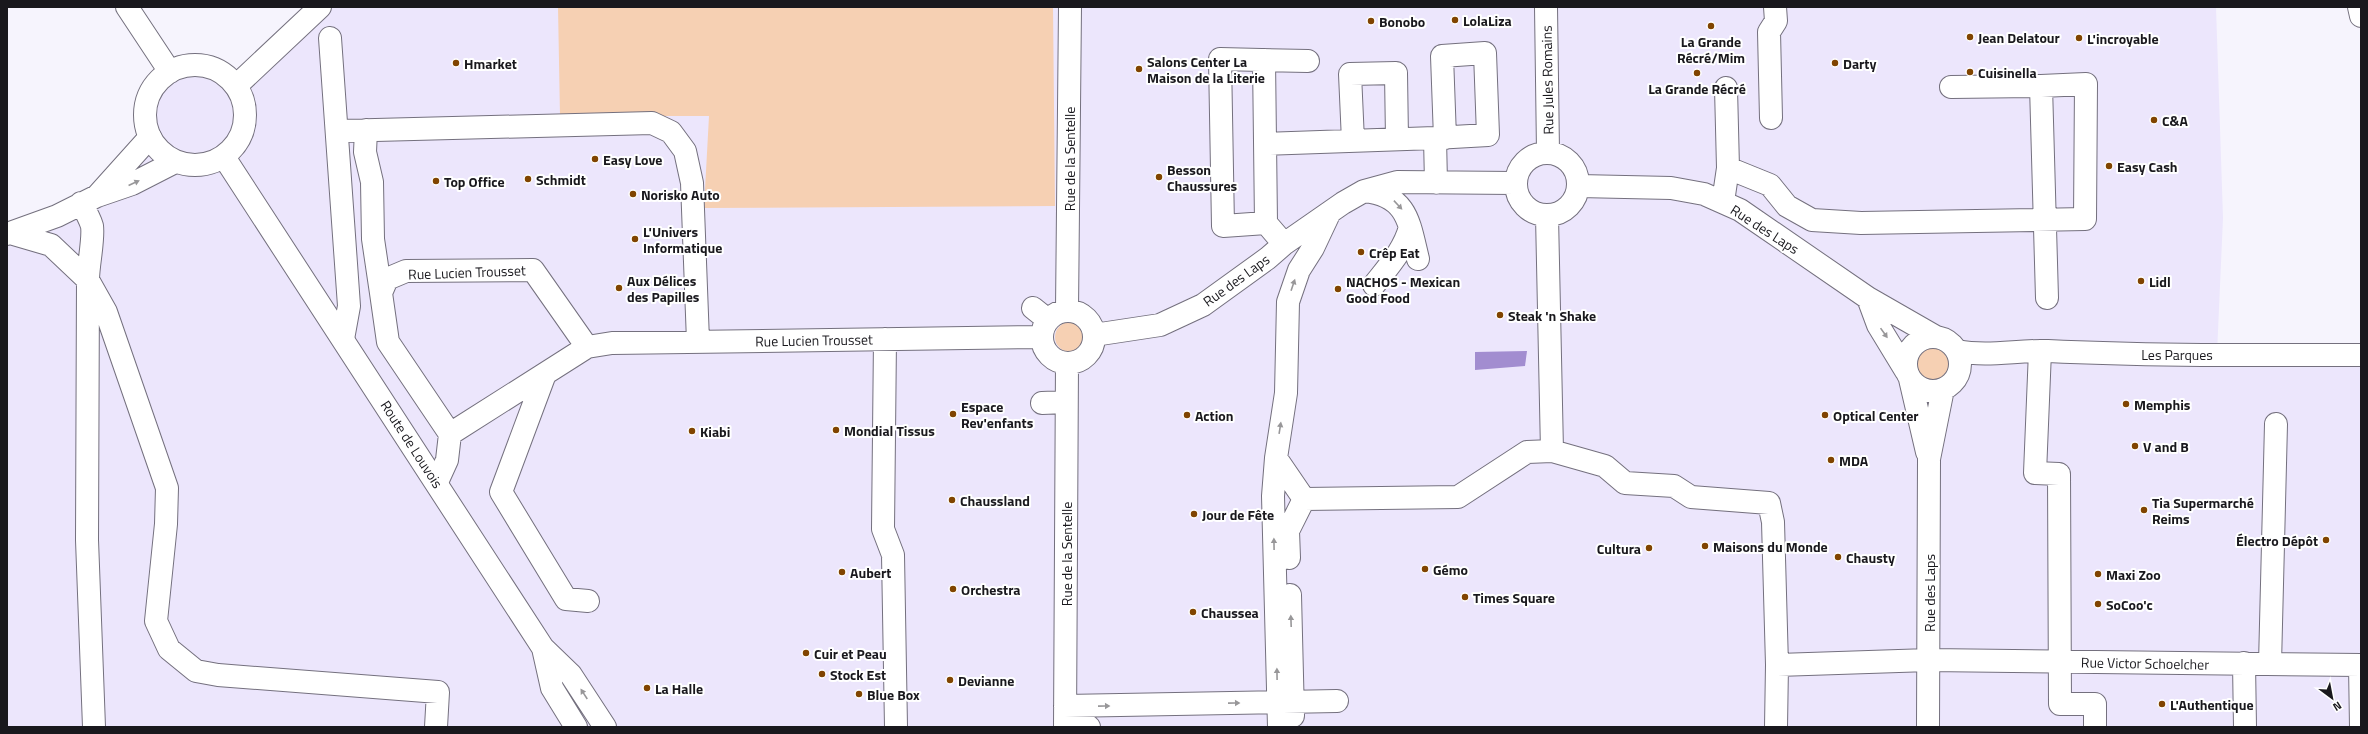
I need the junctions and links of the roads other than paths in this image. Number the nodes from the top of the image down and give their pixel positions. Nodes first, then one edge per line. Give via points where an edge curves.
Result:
1 (127, 7) edge
2 (320, 7) edge
3 (1070, 7) edge
4 (1546, 7) edge
5 (1775, 7) edge
6 (2359, 7) edge
7 (2361, 16) edge
8 (330, 38) dead end
9 (1264, 60) junction
10 (1308, 61) dead end
11 (170, 72) junction
12 (236, 86) junction
13 (2041, 86) junction
14 (1952, 87) dead end
15 (1726, 88) dead end
16 (1771, 118) dead end
17 (366, 130) junction
18 (337, 131) junction
19 (150, 136) junction
20 (1397, 139) junction
21 (1353, 141) junction
22 (1266, 144) junction
23 (1548, 152) junction
24 (224, 157) junction
25 (175, 162) junction
26 (1728, 168) junction
27 (1436, 183) junction
28 (1515, 183) junction
29 (1579, 186) junction
30 (1364, 191) junction
31 (89, 200) junction
32 (1723, 202) junction
33 (1329, 214) junction
34 (1547, 216) junction
35 (2045, 220) junction
36 (1266, 223) junction
37 (1410, 227) junction
38 (8, 234) edge
39 (1284, 244) junction
40 (1418, 259) dead end
41 (88, 280) junction
42 (1374, 285) dead end
43 (381, 293) junction
44 (1868, 298) junction
45 (2047, 298) dead end
46 (1067, 310) junction
47 (1041, 322) junction
48 (1094, 335) junction
49 (1936, 336) junction
50 (343, 339) junction
51 (885, 339) junction
52 (698, 341) junction
53 (586, 347) junction
54 (1957, 351) junction
55 (2040, 351) junction
56 (1993, 354) junction
57 (2361, 355) edge
58 (1067, 363) junction
59 (546, 374) junction
60 (1908, 375) junction
61 (1951, 382) junction
62 (1042, 402) dead end
63 (1066, 402) junction
64 (2276, 424) dead end
65 (450, 434) junction
66 (1552, 451) junction
67 (1276, 458) junction
68 (1929, 459) junction
69 (437, 482) junction
70 (1304, 499) junction
71 (588, 601) dead end
72 (543, 648) junction
73 (1929, 660) junction
74 (2059, 662) junction
75 (2244, 664) junction
76 (2270, 664) junction
77 (2361, 665) edge
78 (1777, 666) junction
79 (1337, 701) dead end
80 (1286, 702) junction
81 (1065, 717) edge
82 (94, 727) edge
83 (436, 727) edge
84 (576, 727) edge
85 (605, 727) edge
86 (896, 727) edge
87 (1089, 727) edge
88 (1279, 727) edge
89 (1294, 727) edge
90 (1776, 727) edge
91 (1928, 727) edge
92 (2095, 727) edge
93 (2246, 727) edge
94 (2361, 727) edge

1 - 11 street
2 - 12 street
3 - 46 street, Rue de la Sentelle
4 - 23 street, Rue Jules Romains
5 - 16 street via 1776,21 1768,32
6 - 7 street
8 - 18 street
9 - 10 street
9 - 22 street
9 - 36 street via 1220,60 1224,226
11 - 12 street via 184,67 213,68
11 - 19 street via 150,94 146,108 146,126
12 - 24 street via 243,100 246,116 236,145
13 - 14 street
13 - 35 street
13 - 35 street via 2086,84 2085,219
15 - 26 street
17 - 18 street
17 - 43 street via 365,152 372,182 373,239
17 - 52 street via 652,123 671,132 685,151 692,184
18 - 50 street via 349,306
19 - 25 street via 156,147
19 - 31 street
20 - 21 street
20 - 21 street via 1396,73 1350,74
20 - 27 street via 1440,138
21 - 22 street
22 - 36 street
23 - 28 street via 1532,156 1520,168
23 - 29 street via 1564,157 1576,170
24 - 25 street via 209,164 192,166
24 - 50 street, Route de Louvois
31 -> 25 street via 132,184
26 - 32 street
26 - 35 street via 1770,185 1787,206 1812,220 1861,223
27 - 28 street, Rue des Laps
27 - 30 street, Rue des Laps via 1397,182
28 - 34 street via 1520,199 1531,211
29 - 32 street, Rue des Laps via 1671,188 1704,194
29 - 34 street via 1574,201 1562,212
30 - 33 street, Rue des Laps via 1343,202
30 -> 37 street via 1379,193 1400,204
31 - 38 street via 57,216
31 - 41 street via 93,237
32 - 44 street, Rue des Laps via 1740,210
33 - 39 street, Rue des Laps
67 -> 33 street via 1286,393 1288,302 1299,270
34 - 66 street
35 - 45 street
36 - 39 street
37 - 40 street
37 - 42 street via 1407,239 1399,252
38 - 41 street via 51,245
39 - 48 street, Rue des Laps via 1203,305 1160,325
41 - 82 street via 87,540
41 - 83 street via 106,312 167,488 156,621 169,649 196,670 218,675 438,692
43 - 53 street, Rue Lucien Trousset via 387,279 406,271 533,270
43 - 65 street via 388,342
44 - 49 street, Rue des Laps
44 -> 60 street, Rue des Laps via 1878,325
46 - 47 street
46 - 48 street via 1089,320
47 - 51 street, Rue Lucien Trousset
47 - 58 street via 1043,345 1051,356
48 - 58 street via 1088,355 1076,362
49 - 54 street via 1948,341
49 - 60 street via 1923,338 1912,346 1906,358
50 - 69 street, Route de Louvois
51 - 52 street, Rue Lucien Trousset
51 - 86 street via 883,529 893,555
52 - 53 street, Rue Lucien Trousset via 612,342
53 - 59 street, Rue Lucien Trousset
54 - 56 street, Les Parques
54 - 61 street via 1960,358
55 - 56 street, Les Parques
55 - 57 street, Les Parques via 2110,354
55 - 74 street via 2035,473 2059,474
56 - 61 street, Les Parques via 1970,364
58 - 63 street, Rue de la Sentelle
59 - 65 street, Rue Lucien Trousset
59 - 71 street via 501,492 566,599
60 - 61 street via 1925,390
60 - 68 street, Rue des Laps
61 - 68 street, Rue des Laps
62 - 63 street
63 - 81 street, Rue de la Sentelle
64 - 76 street
65 - 69 street via 447,460
66 - 70 street via 1527,452 1458,498
66 - 78 street via 1605,466 1625,483 1674,486 1691,497 1769,503 1773,522
67 - 70 street
80 -> 67 street via 1272,496
68 - 73 street, Rue des Laps
69 - 72 street, Route de Louvois
80 -> 70 street via 1288,531
72 - 84 street via 552,688
85 -> 72 street, Route de Louvois via 571,675
73 - 74 street, Rue Victor Schoelcher
73 - 78 street, Rue Victor Schoelcher
73 - 91 street, Rue des Laps
74 - 75 street, Rue Victor Schoelcher
74 - 92 street via 2060,704 2094,704
75 - 76 street, Rue Victor Schoelcher
75 - 93 street
76 - 77 street, Rue Victor Schoelcher
77 - 94 street
78 - 90 street
79 - 80 street
81 -> 80 street
80 - 88 street
80 - 89 street
81 - 87 street

